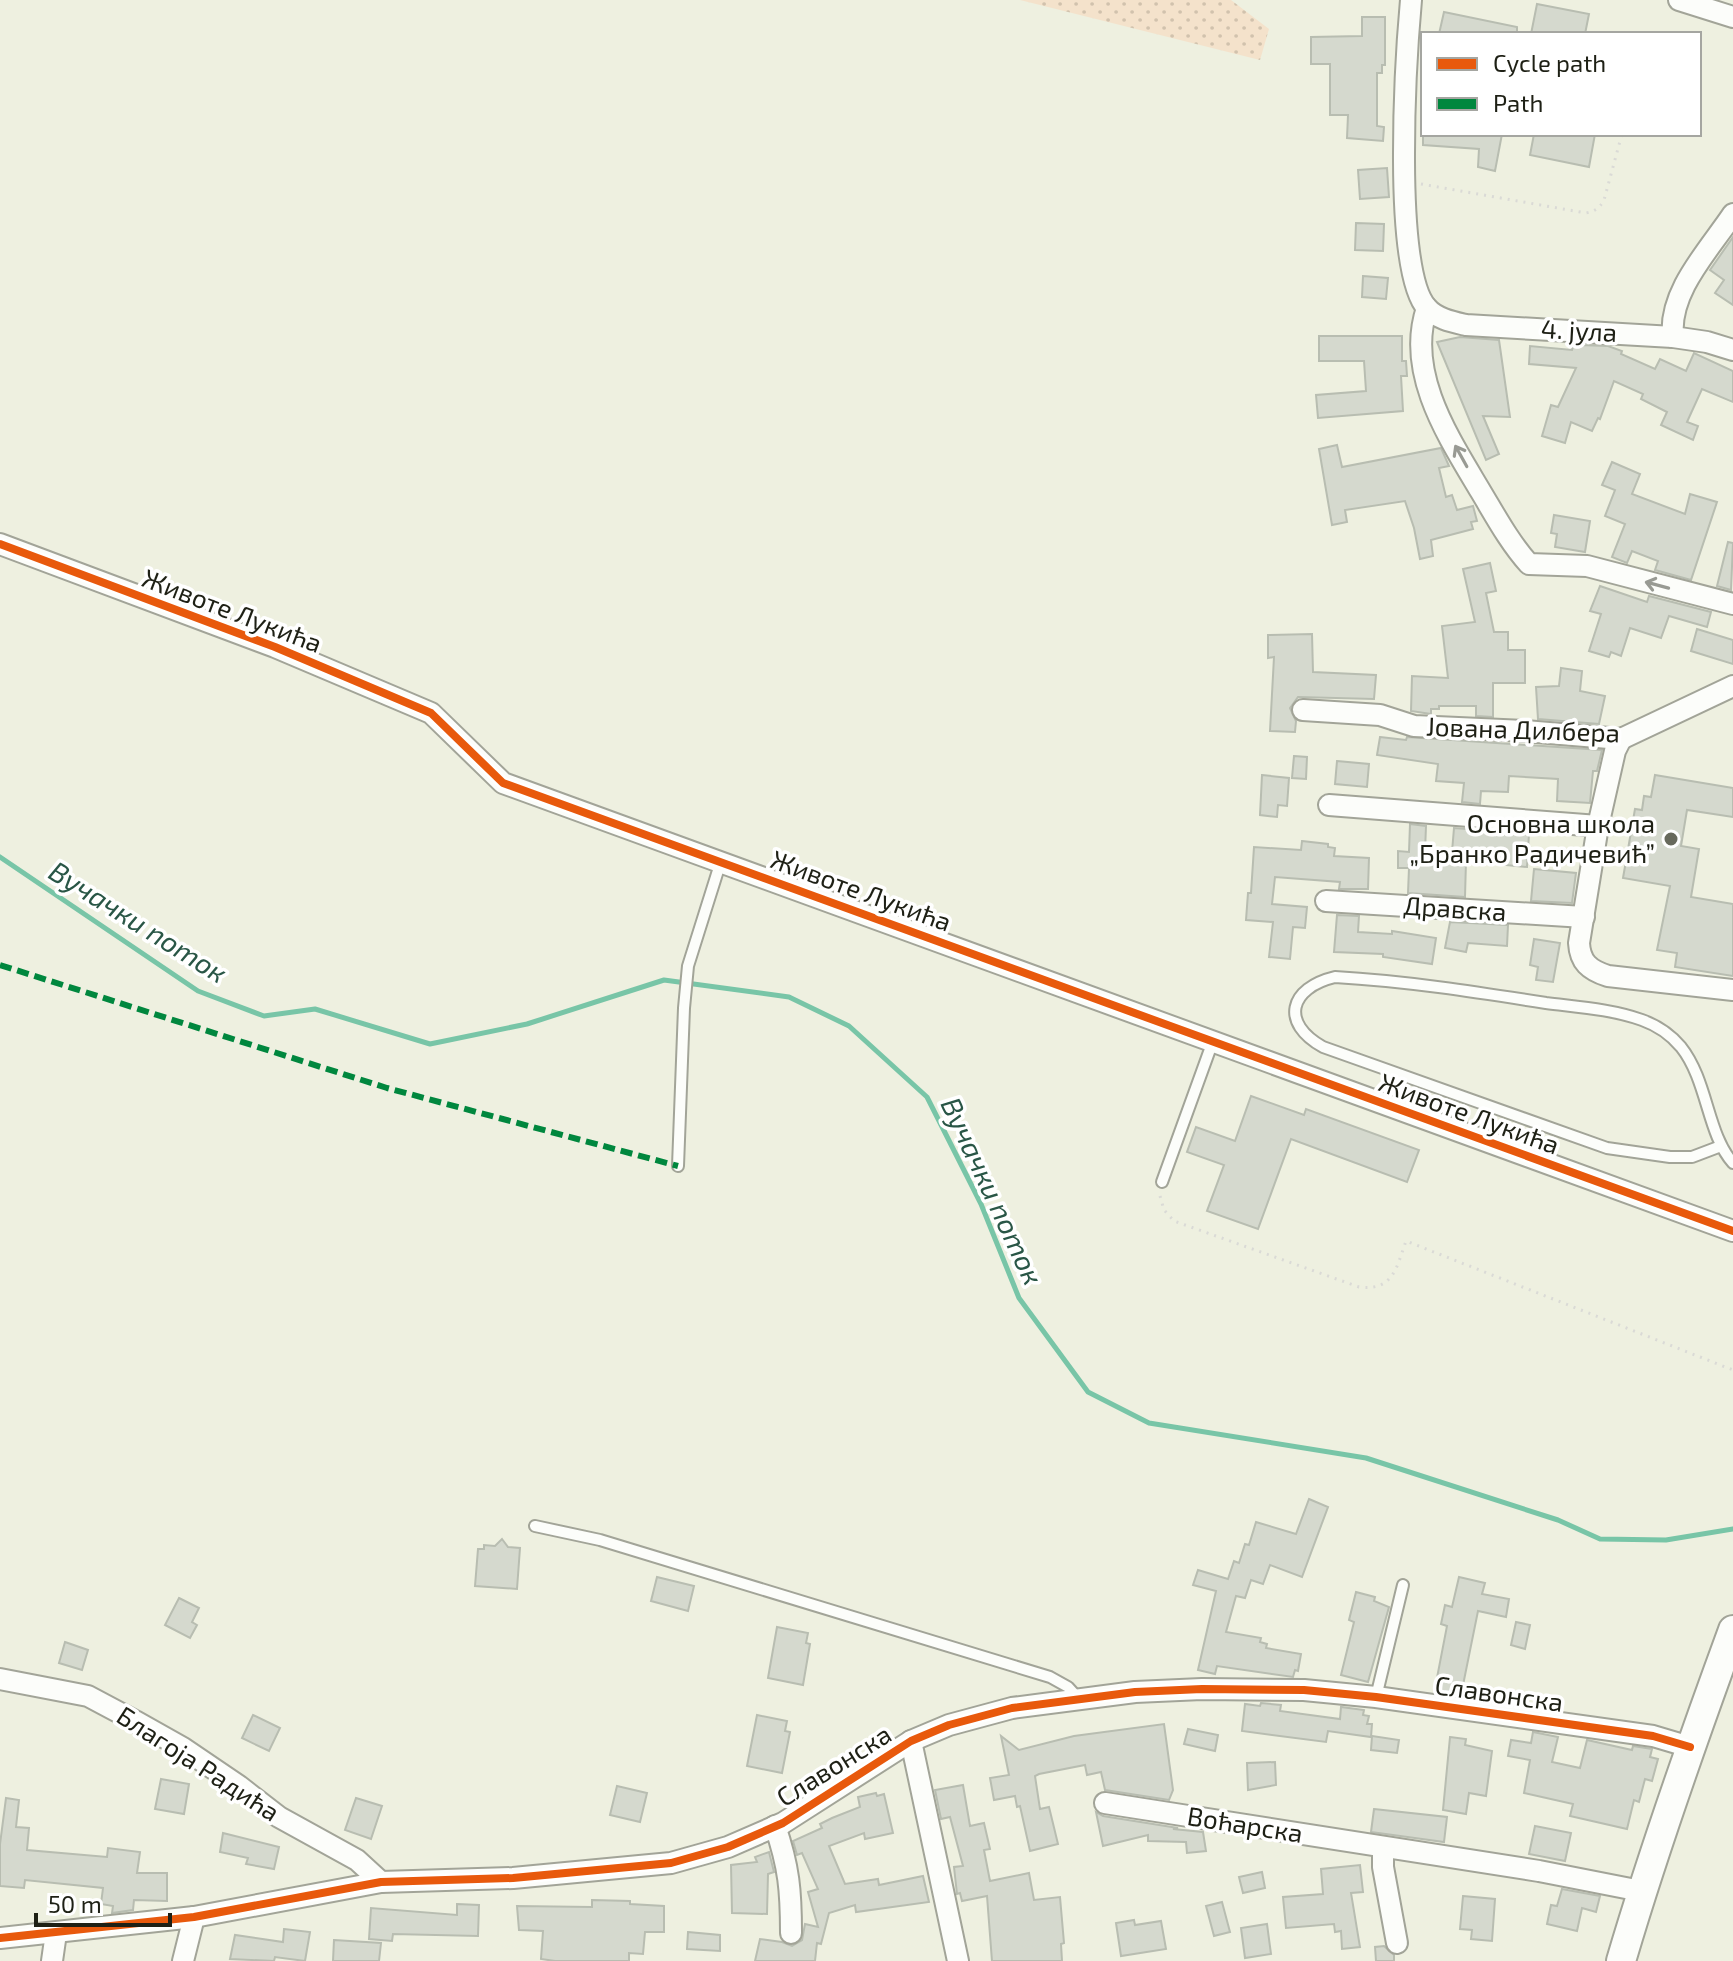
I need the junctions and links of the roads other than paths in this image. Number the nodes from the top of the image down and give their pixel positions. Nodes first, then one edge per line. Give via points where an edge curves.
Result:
1 (1411, 0) edge
2 (1679, 0) edge
3 (1733, 17) edge
4 (1733, 214) edge
5 (1427, 308) junction
6 (1673, 337) junction
7 (1733, 350) edge
8 (0, 544) edge
9 (1733, 604) edge
10 (1733, 686) edge
11 (1303, 710) dead end
12 (1621, 739) junction
13 (1329, 805) dead end
14 (1598, 826) junction
15 (721, 861) junction
16 (1326, 901) dead end
17 (1584, 917) junction
18 (1733, 990) edge
19 (1213, 1041) junction
20 (1721, 1146) junction
21 (1733, 1163) edge
22 (678, 1166) dead end
23 (1162, 1182) road end
24 (1733, 1231) edge
25 (535, 1526) dead end
26 (1403, 1585) dead end
27 (1733, 1630) edge
28 (0, 1679) edge
29 (1376, 1697) junction
30 (1080, 1699) junction
31 (911, 1741) junction
32 (1690, 1747) junction
33 (1105, 1803) dead end
34 (775, 1826) junction
35 (1383, 1847) junction
36 (381, 1882) junction
37 (1641, 1891) junction
38 (194, 1917) junction
39 (56, 1933) junction
40 (791, 1933) dead end
41 (0, 1938) edge
42 (1397, 1943) dead end
43 (52, 1961) edge
44 (183, 1961) edge
45 (958, 1961) edge
46 (1621, 1961) edge

1 - 5 street via 1403,104 1406,182 1414,283
2 - 3 street
4 - 6 street via 1677,301
5 - 6 street, 4. јула via 1466,325
9 -> 5 street via 1587,566 1529,564 1434,409 1420,346
6 - 7 street, 4. јула
8 - 15 street, Животе Лукића via 275,647 431,713 503,783
10 - 12 street, Јована Дилбера
11 - 12 street, Јована Дилбера via 1380,715 1414,726
12 - 14 street
13 - 14 street
14 - 17 street
15 - 19 street, Животе Лукића
15 - 22 lane via 687,971
16 - 17 street, Дравска
17 - 18 street via 1580,952 1592,971
19 - 23 lane
19 - 24 street, Животе Лукића
20 - 20 lane via 1707,1099 1681,1047 1642,1020 1434,985 1335,977 1306,991 1293,1013 1296,1024 1323,1047 1607,1148 1692,1157
20 - 21 lane
25 - 30 lane via 600,1540 1050,1677
26 - 29 lane
27 - 32 main road
28 - 36 street, Благоја Радића via 88,1696 183,1748 279,1817 357,1860
29 - 30 street, Славонска via 1242,1688
29 - 32 street, Славонска via 1653,1736
30 - 31 street, Славонска via 975,1716
31 - 34 street, Славонска
31 - 45 street
32 - 37 main road
33 - 35 street, Воћарска
34 - 36 street, Славонска via 728,1847 671,1863 513,1878
34 - 40 street, Славонска via 787,1863
35 - 37 street, Воћарска
35 - 42 street
36 - 38 street, Славонска
37 - 46 main road
38 - 39 street, Славонска
38 - 44 street
39 - 41 street, Славонска
39 - 43 street

